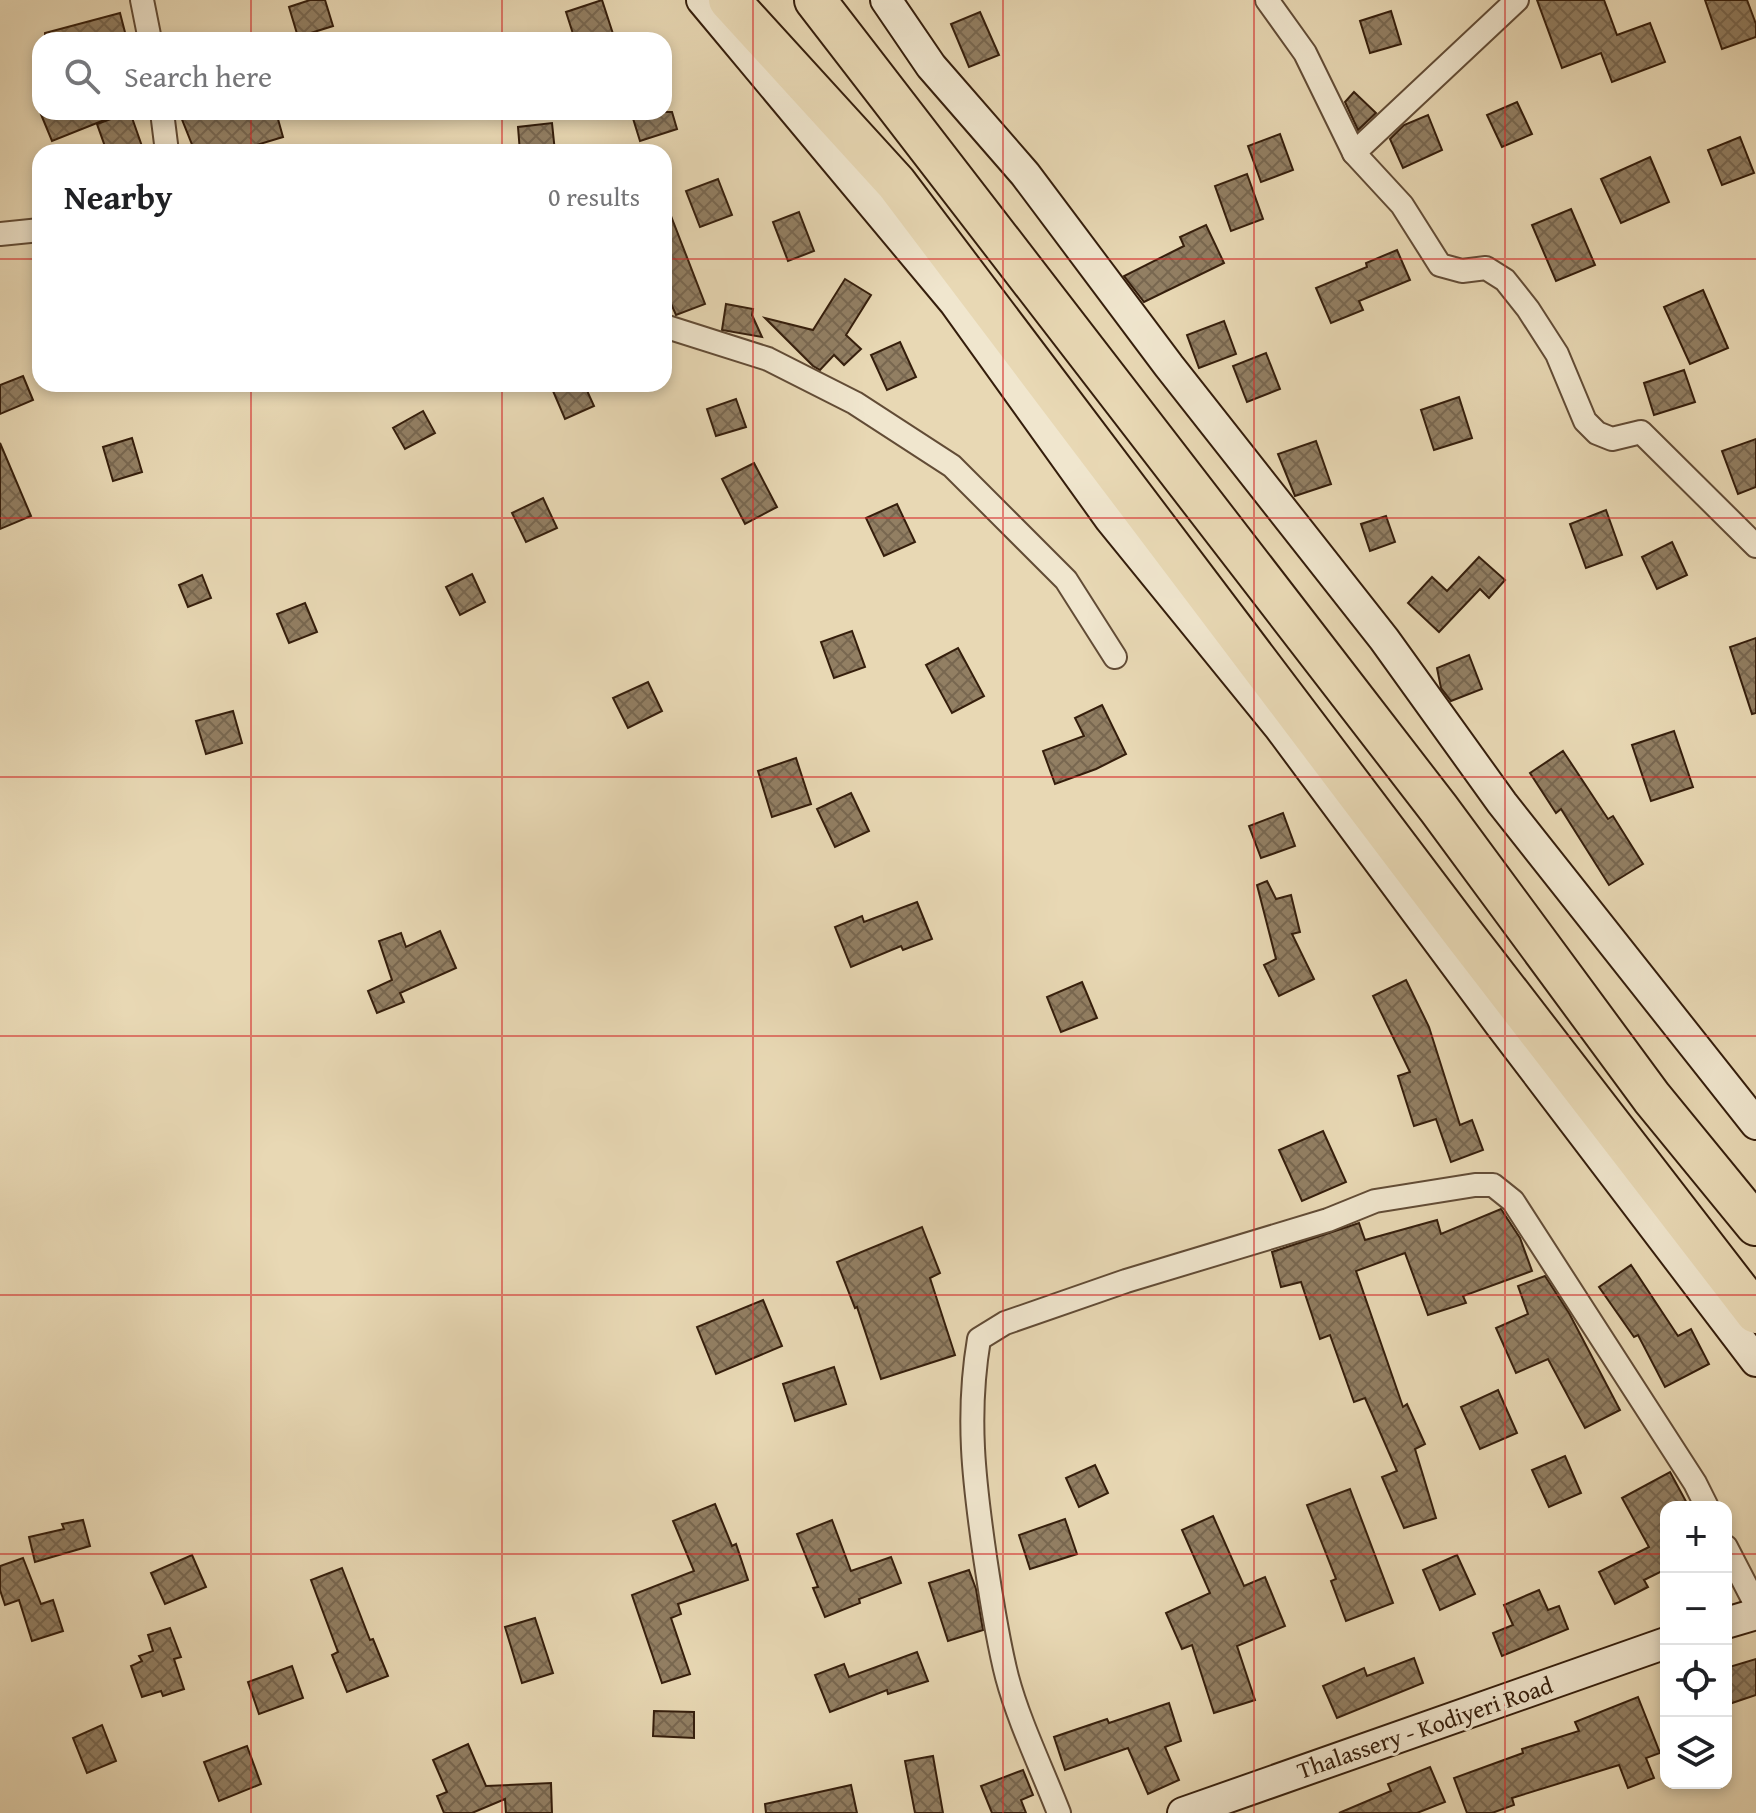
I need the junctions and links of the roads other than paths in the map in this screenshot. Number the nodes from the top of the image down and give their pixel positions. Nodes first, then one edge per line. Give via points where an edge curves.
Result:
1 (142, 0) edge
2 (702, 0) edge
3 (729, 0) edge
4 (815, 0) edge
5 (886, 0) edge
6 (1267, 0) edge
7 (1517, 0) edge
8 (148, 32) edge
9 (163, 120) edge
10 (166, 144) edge
11 (1354, 153) junction
12 (32, 231) edge
13 (0, 234) edge
14 (672, 329) edge
15 (1756, 546) edge
16 (1115, 657) dead end
17 (1756, 1124) edge
18 (1756, 1225) edge
19 (1756, 1313) edge
20 (1756, 1361) edge
21 (1704, 1501) edge
22 (1732, 1559) edge
23 (1756, 1605) edge
24 (1756, 1614) edge
25 (1732, 1621) edge
26 (1660, 1645) edge
27 (1059, 1813) edge
28 (1183, 1813) edge

1 - 8 street
2 - 20 street via 955,303 1110,519 1280,728
3 - 19 highway via 896,183
4 - 18 highway via 1439,809 1652,1098
5 - 17 street via 931,66 1025,174 1384,639 1502,803
6 - 11 street via 1305,53
7 - 11 street
9 - 10 street
11 - 15 street via 1402,205 1440,265 1462,271 1486,268 1505,280 1557,354 1585,421 1597,433 1612,439 1641,432
12 - 13 street
14 - 16 street via 768,359 855,403 952,466 1066,580
21 - 27 street via 1513,1201 1493,1185 1375,1201 1005,1323 979,1339 971,1384 977,1502 1008,1678
22 - 23 street
24 - 25 street
26 - 28 street, Thalassery - Kodiyeri Road

